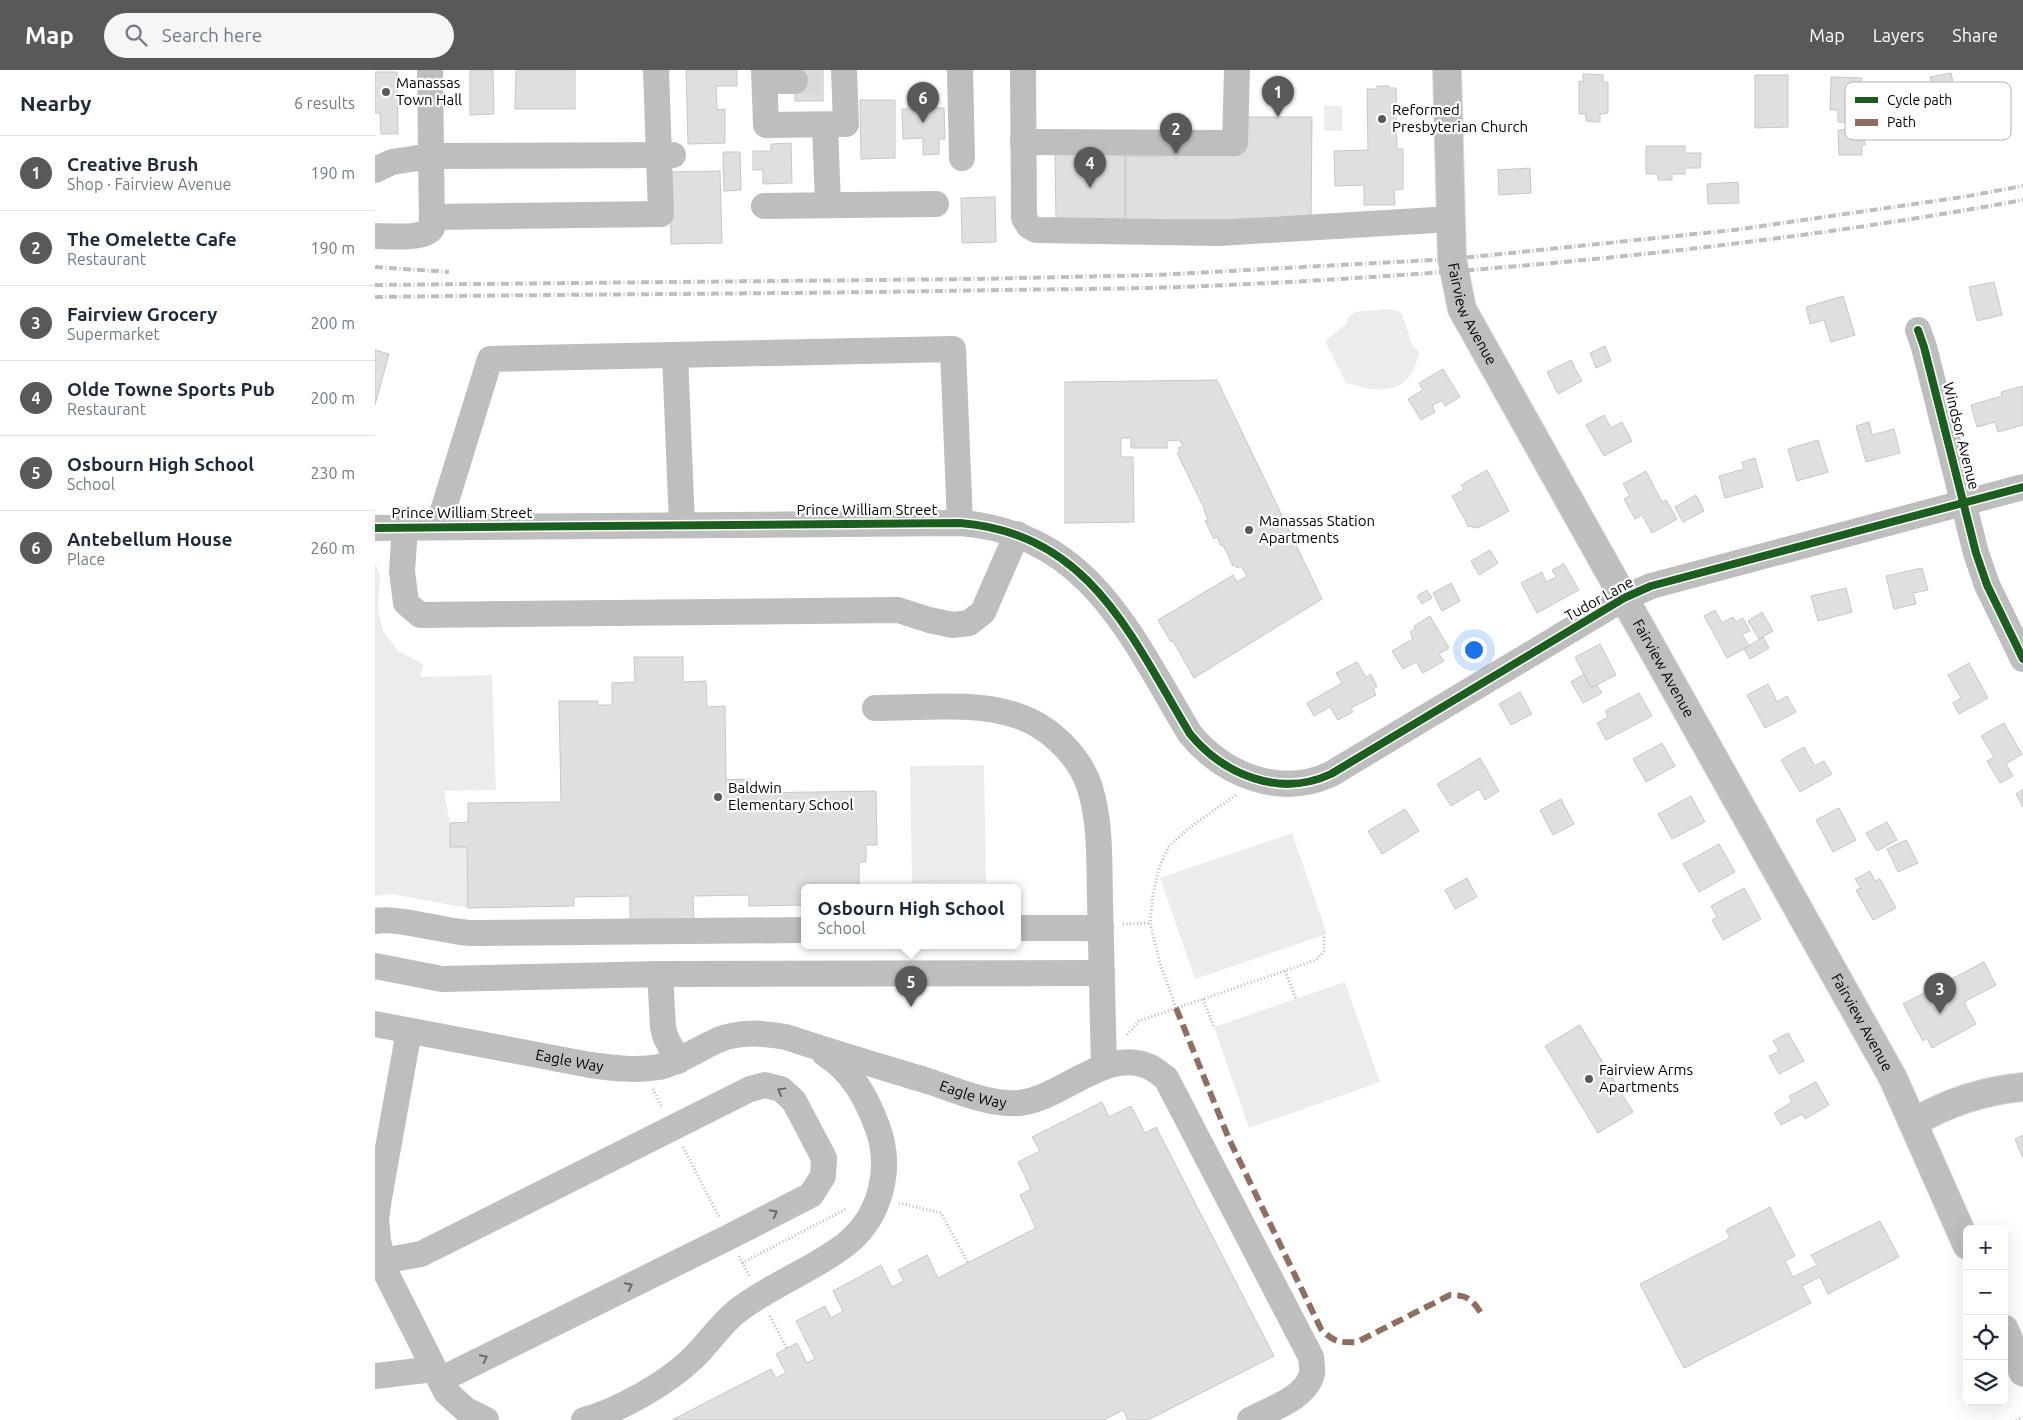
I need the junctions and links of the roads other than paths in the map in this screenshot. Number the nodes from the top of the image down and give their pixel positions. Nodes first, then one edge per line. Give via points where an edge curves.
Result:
1 (430, 70) edge
2 (656, 70) edge
3 (960, 70) edge
4 (1023, 70) edge
5 (1237, 70) edge
6 (1447, 70) edge
7 (765, 76) edge
8 (837, 78) edge
9 (795, 81) tunnel mouth
10 (825, 124) junction
11 (1023, 142) junction
12 (667, 155) junction
13 (431, 156) junction
14 (962, 158) dead end
15 (375, 170) edge
16 (936, 204) dead end
17 (828, 205) junction
18 (764, 206) dead end
19 (432, 217) junction
20 (1451, 219) junction
21 (375, 236) edge
22 (1918, 330) dead end
23 (675, 356) junction
24 (2023, 486) edge
25 (1963, 503) junction
26 (960, 523) junction
27 (681, 525) junction
28 (405, 527) junction
29 (438, 527) junction
30 (375, 528) edge
31 (1017, 534) junction
32 (1624, 598) junction
33 (2023, 659) edge
34 (875, 708) dead end
35 (1247, 775) joint
36 (375, 921) edge
37 (1021, 928) edge
38 (1101, 928) junction
39 (801, 930) edge
40 (375, 966) edge
41 (1102, 973) junction
42 (660, 974) junction
43 (375, 1024) edge
44 (409, 1031) junction
45 (809, 1045) junction
46 (678, 1061) junction
47 (1104, 1067) junction
48 (2023, 1087) edge
49 (1913, 1124) junction
50 (1963, 1236) edge
51 (382, 1260) junction
52 (2008, 1339) edge
53 (2023, 1372) edge
54 (437, 1375) junction
55 (375, 1376) edge
56 (486, 1420) edge
57 (584, 1420) edge
58 (1250, 1420) edge

1 - 13 street
2 - 12 street
3 - 14 street
4 - 11 street
5 - 11 street via 1235,143
6 - 20 main road, Fairview Avenue
7 - 9 street
7 - 10 street via 766,126
8 - 10 street via 846,124
10 - 17 street
11 - 20 street via 1024,218 1037,230 1219,232
12 - 13 street
12 - 19 street via 661,214
13 - 15 street via 392,162
13 - 19 street
16 - 17 street
17 - 18 street
19 - 21 street via 432,228 427,234
20 - 32 main road, Fairview Avenue via 1454,271 1462,308
22 - 25 street, Windsor Avenue
23 - 26 street via 953,350
23 - 27 street
23 - 29 street via 490,359
24 - 25 street, Tudor Lane
25 - 32 street, Tudor Lane via 1651,586
25 - 33 street, Windsor Avenue via 1987,584
26 - 27 street, Prince William Street
26 - 31 street, Prince William Street via 985,525
27 - 29 street, Prince William Street
28 - 29 street, Prince William Street
28 - 30 street, Prince William Street
28 - 31 street via 401,571 406,602 420,615 898,610 953,625 969,623 983,612
31 - 35 street, Prince William Street via 1072,565 1097,589 1128,630 1190,734 1224,765
32 - 35 street, Tudor Lane via 1323,778 1285,785
32 - 49 main road, Fairview Avenue via 1893,1078
34 - 38 street via 996,710 1040,726 1060,743 1079,764 1090,787 1096,814
36 - 39 street via 469,933
37 - 38 street
38 - 41 street
40 - 42 street via 442,979
41 - 42 street
41 - 47 street
42 - 46 street via 663,1027
43 - 44 street, Eagle Way
44 - 46 street, Eagle Way via 590,1066 642,1068
44 - 51 street via 379,1198 377,1219
45 - 46 street, Eagle Way via 761,1033 737,1034
45 - 47 street, Eagle Way via 981,1098 1018,1103 1033,1101
45 - 57 street via 850,1074 881,1137 885,1163 883,1184 872,1212 846,1244 759,1295 734,1314 691,1360 668,1378 624,1404
47 - 58 street, Eagle Way via 1119,1062 1135,1062 1166,1078 1311,1357 1312,1372 1300,1394
48 - 49 main road via 1965,1099 1937,1109
49 - 50 main road, Fairview Avenue
51 - 54 street
54 -> 51 street via 811,1195 823,1176 824,1158 794,1101 781,1089 765,1085 750,1089 421,1254
52 - 53 main road
54 - 55 street
54 - 56 street via 455,1401

